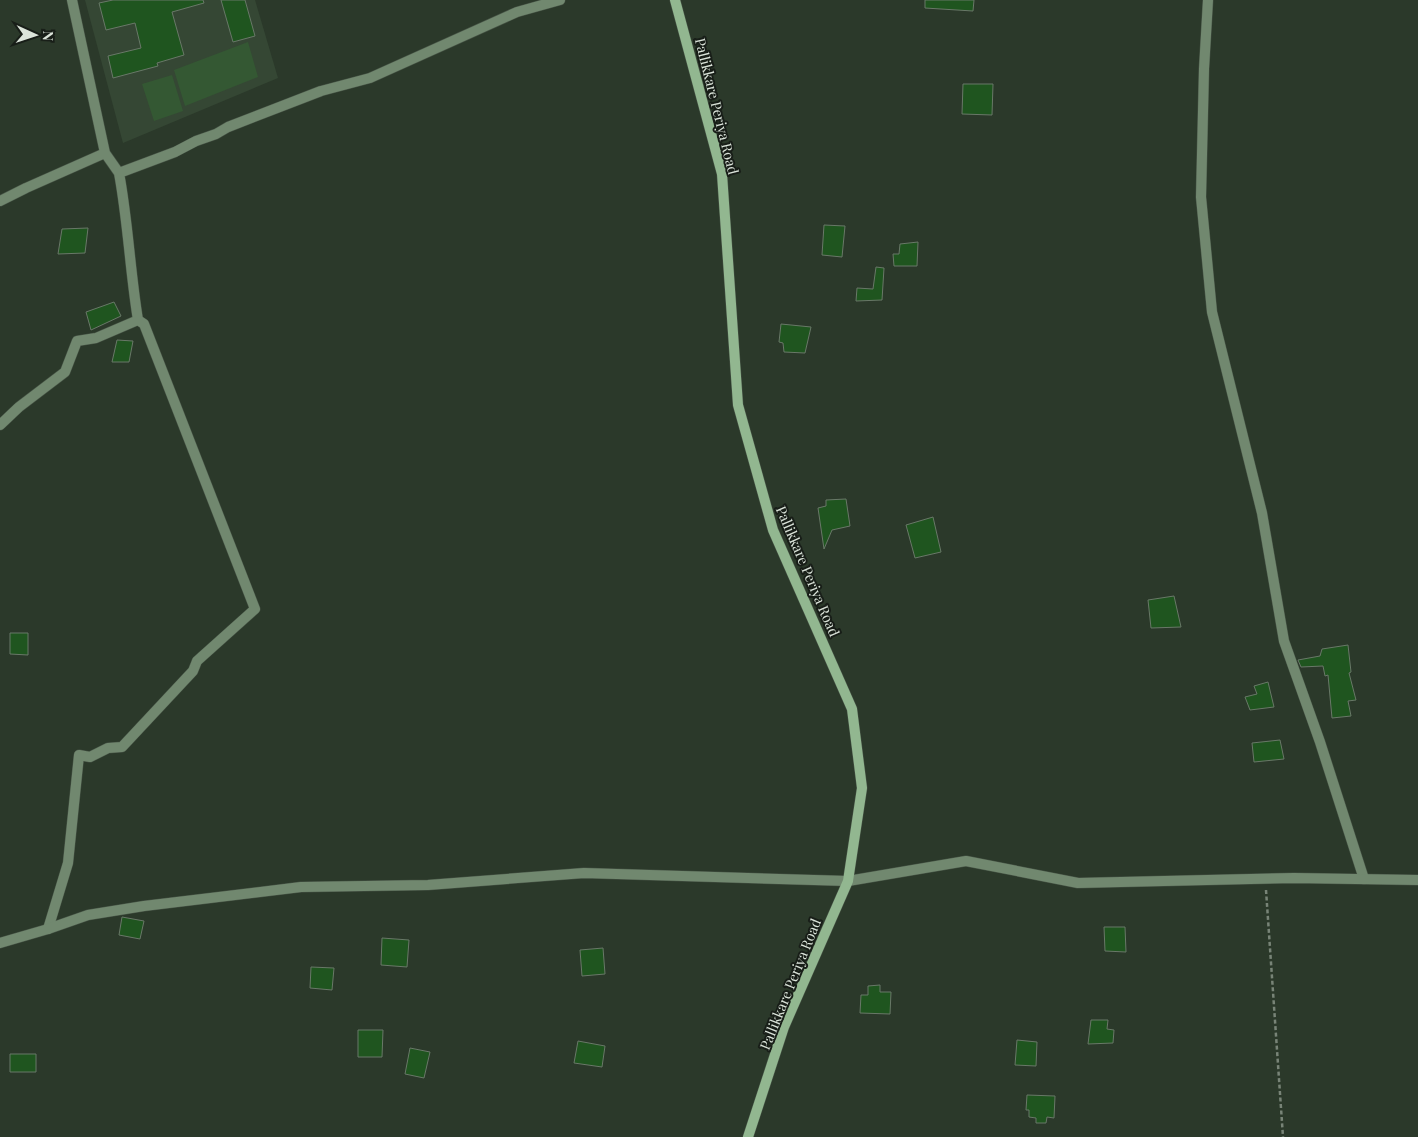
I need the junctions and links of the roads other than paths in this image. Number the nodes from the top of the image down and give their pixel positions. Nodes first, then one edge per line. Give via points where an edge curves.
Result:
1 (72, 0) edge
2 (560, 0) edge
3 (675, 0) edge
4 (1208, 0) edge
5 (105, 153) junction
6 (119, 173) junction
7 (0, 201) edge
8 (138, 320) junction
9 (0, 425) edge
10 (1364, 879) junction
11 (1418, 880) edge
12 (848, 881) junction
13 (48, 929) junction
14 (0, 943) edge
15 (748, 1137) edge

1 - 5 street
2 - 6 street via 517,12 370,78 321,91
3 - 12 main road, Pallikkare Periya Road via 722,174 738,405 773,530 852,709 862,788
4 - 10 street via 1201,197 1212,312 1262,513 1284,641
5 - 6 street
5 - 7 street
6 - 8 street
8 - 9 street via 96,338 77,341 65,372
8 - 13 street via 144,324 255,609 197,661 193,671 122,747 108,748 90,756 78,755 68,863
10 - 11 street
10 - 12 street via 1078,883 966,861
12 - 13 street via 584,873 428,885 302,887 88,915
12 - 15 main road, Pallikkare Periya Road via 784,1027
13 - 14 street

